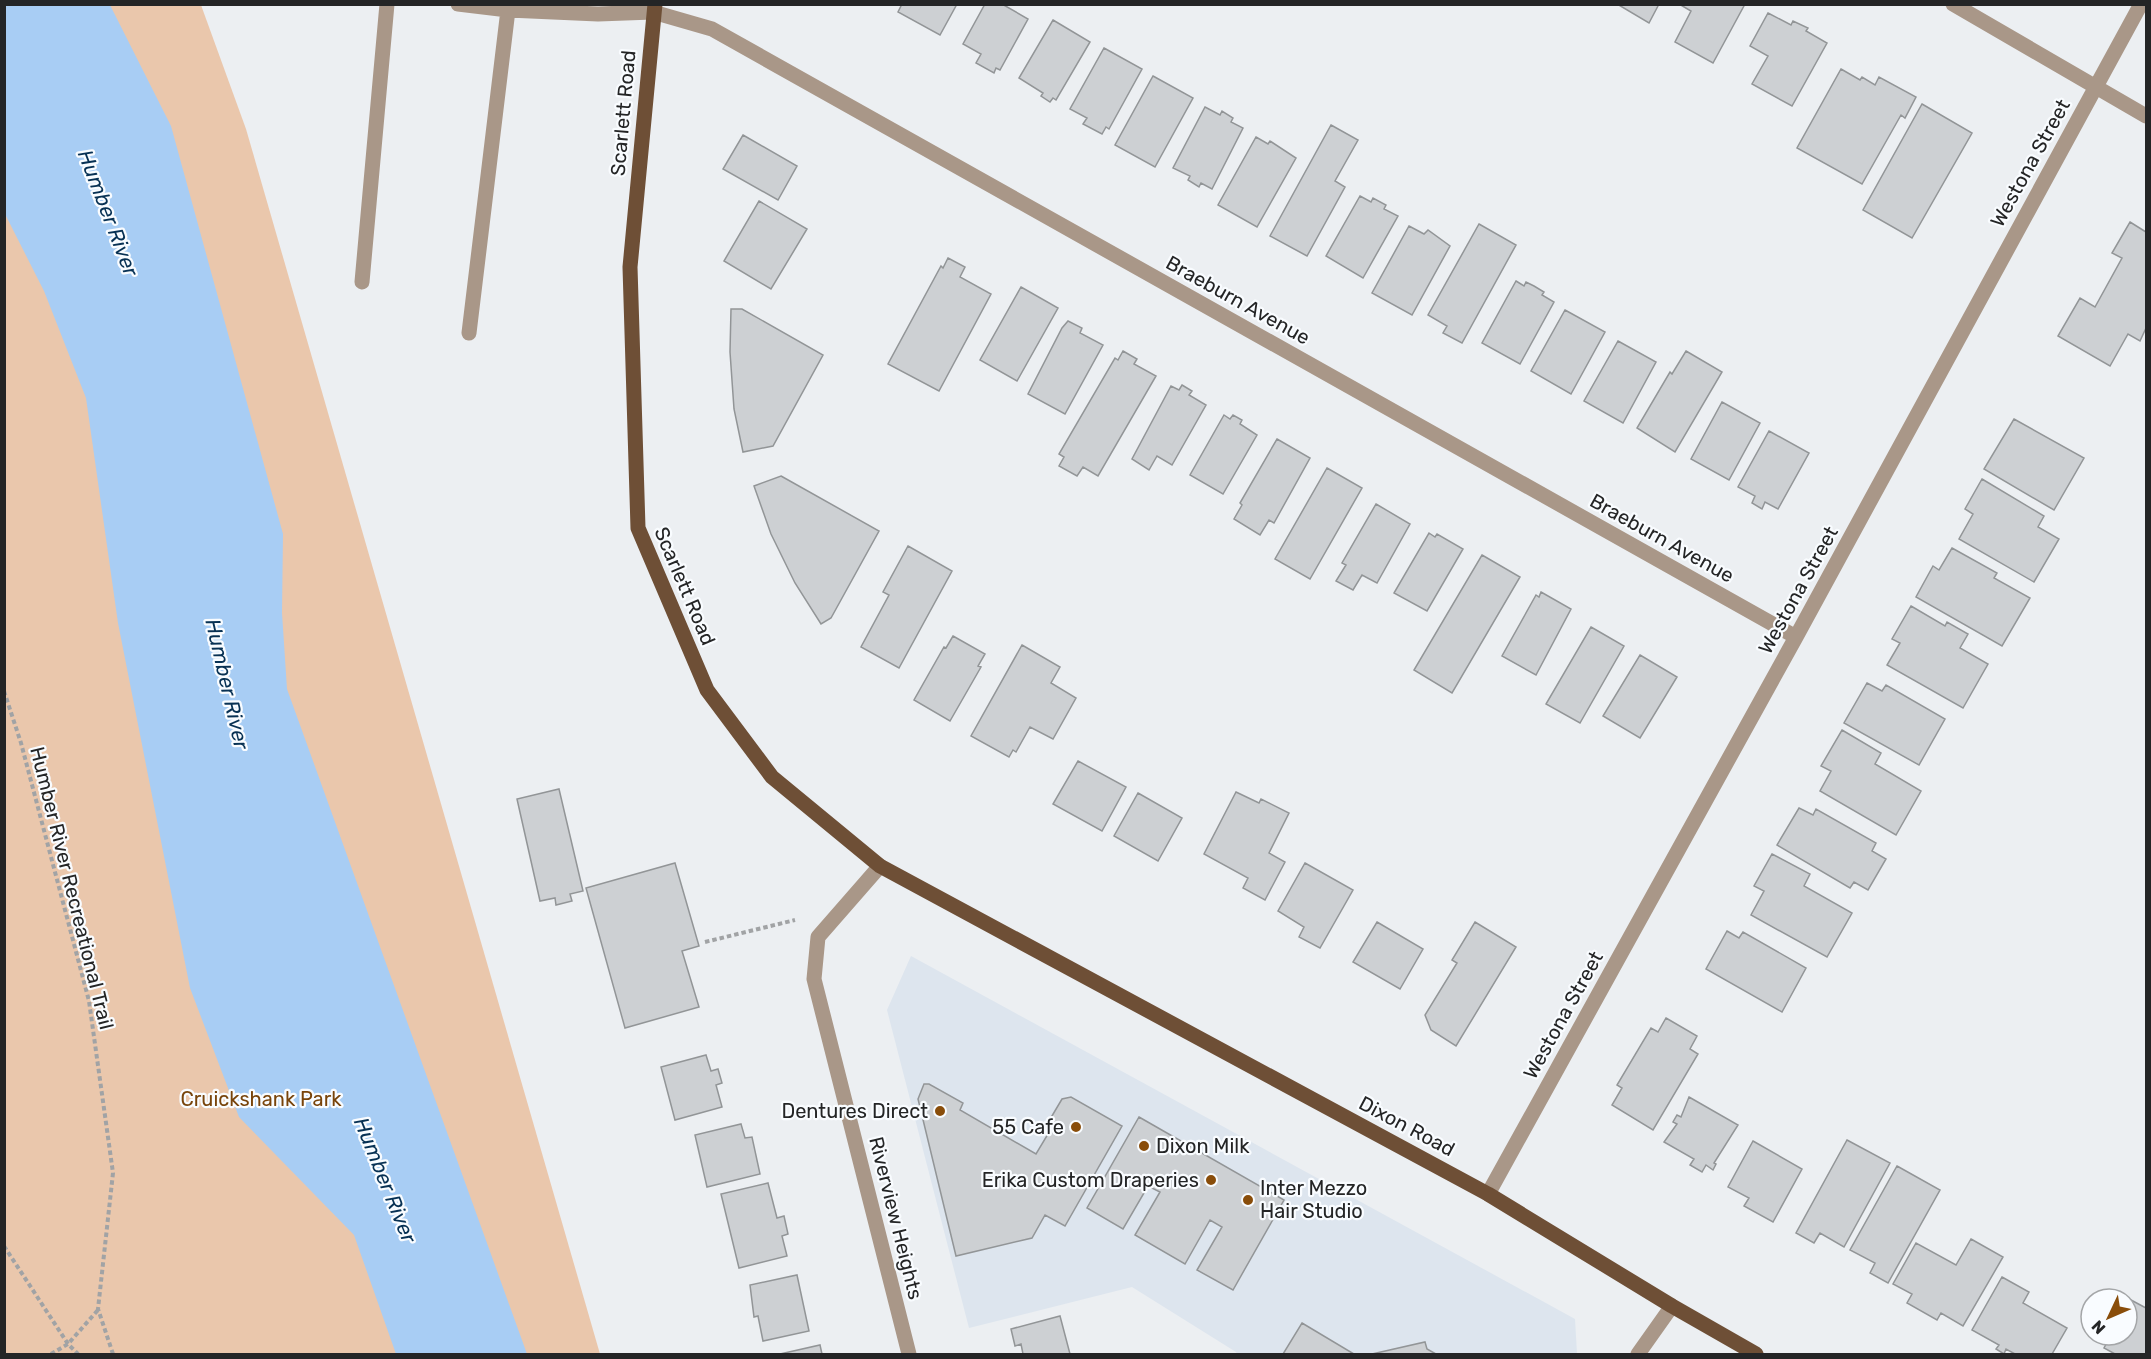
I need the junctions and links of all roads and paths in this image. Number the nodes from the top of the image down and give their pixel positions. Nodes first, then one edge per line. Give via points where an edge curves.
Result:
1 (387, 4) edge
2 (458, 4) edge
3 (1953, 4) edge
4 (2141, 4) edge
5 (654, 8) edge
6 (508, 10) junction
7 (2096, 87) junction
8 (2146, 116) edge
9 (362, 282) dead end
10 (469, 333) dead end
11 (1796, 638) junction
12 (4, 691) edge
13 (880, 866) junction
14 (796, 920) dead end
15 (705, 942) dead end
16 (1030, 948) joint
17 (1488, 1194) junction
18 (4, 1246) edge
19 (1672, 1306) junction
20 (98, 1310) junction
21 (68, 1344) junction
22 (51, 1354) edge
23 (78, 1354) edge
24 (113, 1354) edge
25 (909, 1354) edge
26 (1638, 1354) edge
27 (1756, 1354) edge

1 - 9 street
2 - 6 street, Braeburn Avenue
3 - 7 street
4 - 7 street, Westona Street
5 - 6 street, Braeburn Avenue via 598,14
5 - 11 street, Braeburn Avenue via 712,29
5 - 13 main road, Scarlett Road via 630,267 638,528 706,690 772,777
6 - 10 street
7 - 8 street
7 - 11 street, Westona Street
11 - 17 street, Westona Street
12 - 20 path, Humber River Recreational Trail via 89,1001 113,1173
13 - 16 main road, Scarlett Road
13 - 25 street, Riverview Heights via 818,937 814,979
14 - 15 path
16 - 17 main road, Dixon Road
17 - 19 main road, Dixon Road
18 - 21 path
19 - 26 street
19 - 27 main road, Dixon Road
20 - 21 path
20 - 24 path, Humber River Recreational Trail
21 - 22 path
21 - 23 path

